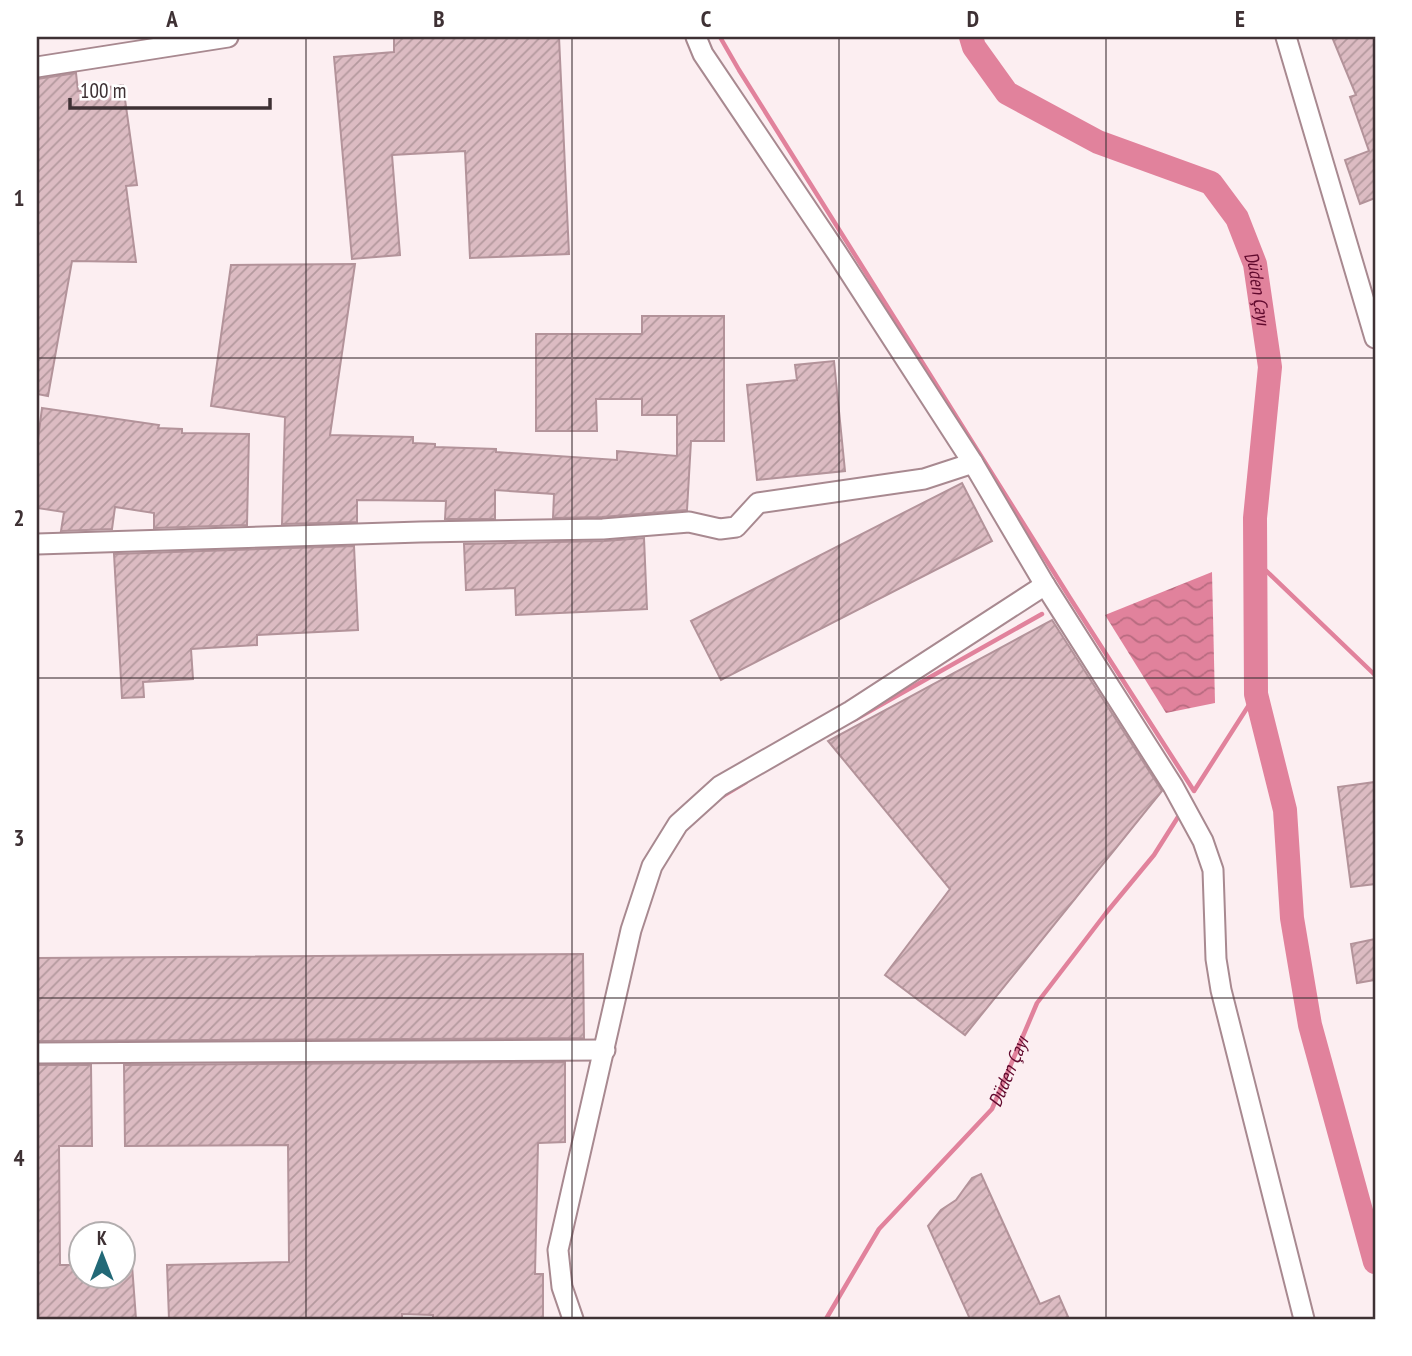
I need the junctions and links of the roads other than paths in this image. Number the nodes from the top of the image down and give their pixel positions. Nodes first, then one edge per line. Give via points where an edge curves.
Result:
1 (228, 37) edge
2 (696, 37) edge
3 (1286, 37) edge
4 (37, 66) edge
5 (1375, 338) edge
6 (973, 463) junction
7 (37, 544) edge
8 (1045, 585) junction
9 (605, 1050) junction
10 (37, 1053) edge
11 (573, 1319) edge
12 (1304, 1319) edge

1 - 4 street
2 - 6 street
3 - 5 street
6 - 7 street via 925,479 758,503 736,527 720,529 689,522 603,529
6 - 8 street
8 - 9 street via 851,711 720,786 678,824 652,866 631,930
8 - 12 street via 1173,786 1206,850 1213,870 1221,990
9 - 10 street
9 - 11 street via 558,1250 562,1287

